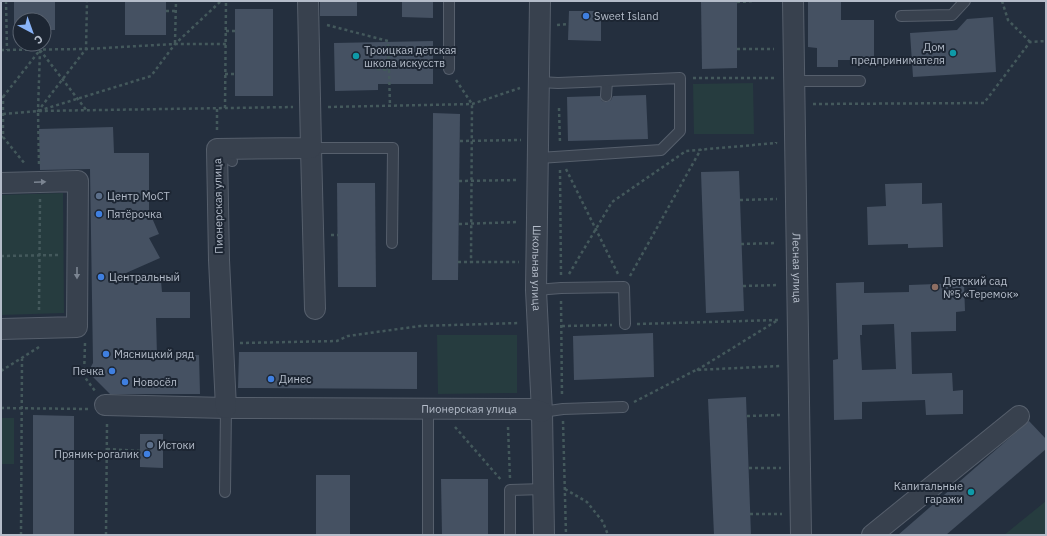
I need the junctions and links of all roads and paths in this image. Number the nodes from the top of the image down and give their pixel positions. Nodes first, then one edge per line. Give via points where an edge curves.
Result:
1 (6, 1) edge
2 (87, 1) edge
3 (176, 1) edge
4 (221, 1) edge
5 (226, 1) edge
6 (308, 1) edge
7 (449, 1) edge
8 (540, 1) edge
9 (754, 1) edge
10 (794, 1) edge
11 (965, 1) edge
12 (1002, 1) edge
13 (737, 2) edge
14 (166, 11) dead end
15 (176, 11) junction
16 (901, 16) dead end
17 (1, 18) edge
18 (6, 18) junction
19 (309, 20) junction
20 (568, 24) dead end
21 (557, 25) dead end
22 (226, 31) junction
23 (235, 31) dead end
24 (1046, 41) edge
25 (1030, 42) junction
26 (175, 44) junction
27 (226, 44) junction
28 (86, 49) junction
29 (737, 49) dead end
30 (774, 49) dead end
31 (1, 50) edge
32 (6, 50) junction
33 (12, 50) edge
34 (52, 50) edge
35 (38, 52) edge
36 (40, 52) edge
37 (42, 52) edge
38 (377, 69) dead end
39 (449, 69) joint
40 (389, 70) junction
41 (225, 74) junction
42 (235, 74) dead end
43 (680, 78) junction
44 (63, 80) junction
45 (607, 81) junction
46 (795, 81) junction
47 (860, 81) dead end
48 (539, 82) junction
49 (775, 84) dead end
50 (606, 96) dead end
51 (2, 97) edge
52 (78, 99) junction
53 (794, 104) junction
54 (390, 106) dead end
55 (225, 108) dead end
56 (86, 111) dead end
57 (38, 112) junction
58 (3, 114) junction
59 (776, 136) dead end
60 (2, 137) edge
61 (526, 140) dead end
62 (460, 141) dead end
63 (472, 141) junction
64 (311, 148) junction
65 (701, 149) junction
66 (560, 156) junction
67 (539, 158) junction
68 (459, 180) dead end
69 (520, 180) dead end
70 (472, 181) junction
71 (1, 183) edge
72 (40, 188) junction
73 (776, 199) dead end
74 (740, 200) dead end
75 (521, 222) dead end
76 (459, 224) dead end
77 (471, 224) junction
78 (596, 229) junction
79 (392, 243) dead end
80 (777, 243) dead end
81 (741, 244) dead end
82 (77, 254) junction
83 (39, 255) junction
84 (1, 256) edge
85 (458, 262) dead end
86 (471, 262) junction
87 (521, 262) dead end
88 (778, 285) dead end
89 (743, 286) dead end
90 (624, 287) junction
91 (561, 288) junction
92 (536, 290) junction
93 (315, 309) dead end
94 (522, 323) dead end
95 (625, 324) junction
96 (562, 326) junction
97 (39, 328) junction
98 (1, 329) edge
99 (85, 338) dead end
100 (223, 344) junction
101 (22, 358) junction
102 (780, 366) dead end
103 (696, 370) junction
104 (1, 371) edge
105 (104, 405) junction
106 (623, 407) joint
107 (226, 408) junction
108 (428, 409) junction
109 (562, 409) junction
110 (542, 412) junction
111 (780, 415) dead end
112 (746, 416) dead end
113 (1019, 416) dead end
114 (508, 424) dead end
115 (454, 427) dead end
116 (107, 449) junction
117 (140, 451) dead end
118 (749, 468) dead end
119 (781, 468) dead end
120 (544, 489) junction
121 (565, 489) junction
122 (510, 490) junction
123 (225, 492) dead end
124 (750, 514) dead end
125 (782, 514) dead end
126 (21, 535) edge
127 (106, 535) edge
128 (428, 535) edge
129 (510, 535) edge
130 (544, 535) edge
131 (566, 535) edge
132 (608, 535) edge
133 (801, 535) edge
134 (872, 535) edge

1 - 18 path
2 - 28 path
3 - 15 path
4 - 26 path
5 - 22 path
6 - 19 street
7 - 39 lane
8 - 48 street, Школьная улица
9 - 13 path
10 - 46 street, Лесная улица
11 - 16 lane via 952,15
12 - 25 path via 1008,20
14 - 15 path
15 - 26 path
17 - 18 path
18 - 32 path
19 - 40 path via 388,41
19 - 64 street
20 - 21 path
22 - 23 path
22 - 27 path
24 - 25 path
25 - 53 path via 984,103
26 - 27 path
26 - 28 path
26 - 52 path via 151,76
27 - 41 path
28 - 34 path
28 - 44 path
29 - 30 path
31 - 32 path
32 - 33 path
35 - 51 path
36 - 57 path
37 - 44 path
38 - 40 path
39 - 63 path via 472,104
40 - 54 path
41 - 42 path
41 - 55 path
43 - 45 lane
43 - 49 path via 774,78
43 - 66 lane via 680,131 661,150
44 - 52 path
44 - 57 path
45 - 48 lane
45 - 50 lane
46 - 47 lane
46 - 53 street, Лесная улица
48 - 67 street, Школьная улица
51 - 58 path
52 - 56 path
52 - 57 path
53 - 133 street, Лесная улица
57 - 58 path
57 - 72 path
58 - 60 path
59 - 65 path via 776,143
60 - 72 path
61 - 63 path
62 - 63 path
63 - 70 path
64 - 79 lane via 393,148
64 - 93 street
64 - 100 street, Пионерская улица via 224,155 219,260
65 - 78 path via 686,151 612,202
65 - 90 path
66 - 67 lane
66 - 78 path
67 - 92 street, Школьная улица
68 - 70 path
69 - 70 path
70 - 77 path
71 - 72 street
72 -> 82 street via 78,180
72 - 83 path
73 - 74 path
75 - 77 path
76 - 77 path
77 - 86 path
78 - 90 path
78 - 91 path
80 - 81 path
82 - 83 path
82 -> 97 street via 77,327
83 - 84 path
83 - 97 path
85 - 86 path
86 - 87 path
88 - 89 path
90 - 91 lane
90 - 95 lane
91 - 92 lane
91 - 96 path
92 - 110 street, Школьная улица
94 - 100 path via 420,326 348,336 337,341
95 - 96 path
95 - 103 path via 779,320
96 - 109 path
97 - 98 street
97 - 101 path via 39,346
99 - 105 path via 84,376
100 - 107 street, Пионерская улица
101 - 104 path
101 - 126 path
102 - 103 path
103 - 106 path
105 - 107 street, Пионерская улица
105 - 116 path via 108,410
106 - 109 lane
107 - 108 street, Пионерская улица
107 - 123 lane, Пионерская улица
108 - 110 street, Пионерская улица via 531,409
108 - 128 lane
109 - 110 lane
109 - 121 path
110 - 120 street, Школьная улица
111 - 112 path
113 - 134 street
114 - 122 path
115 - 122 path
116 - 117 path
116 - 127 path
118 - 119 path
120 - 122 lane
120 - 130 street, Школьная улица
121 - 131 path
121 - 132 path via 587,502 603,522
122 - 129 lane
124 - 125 path

